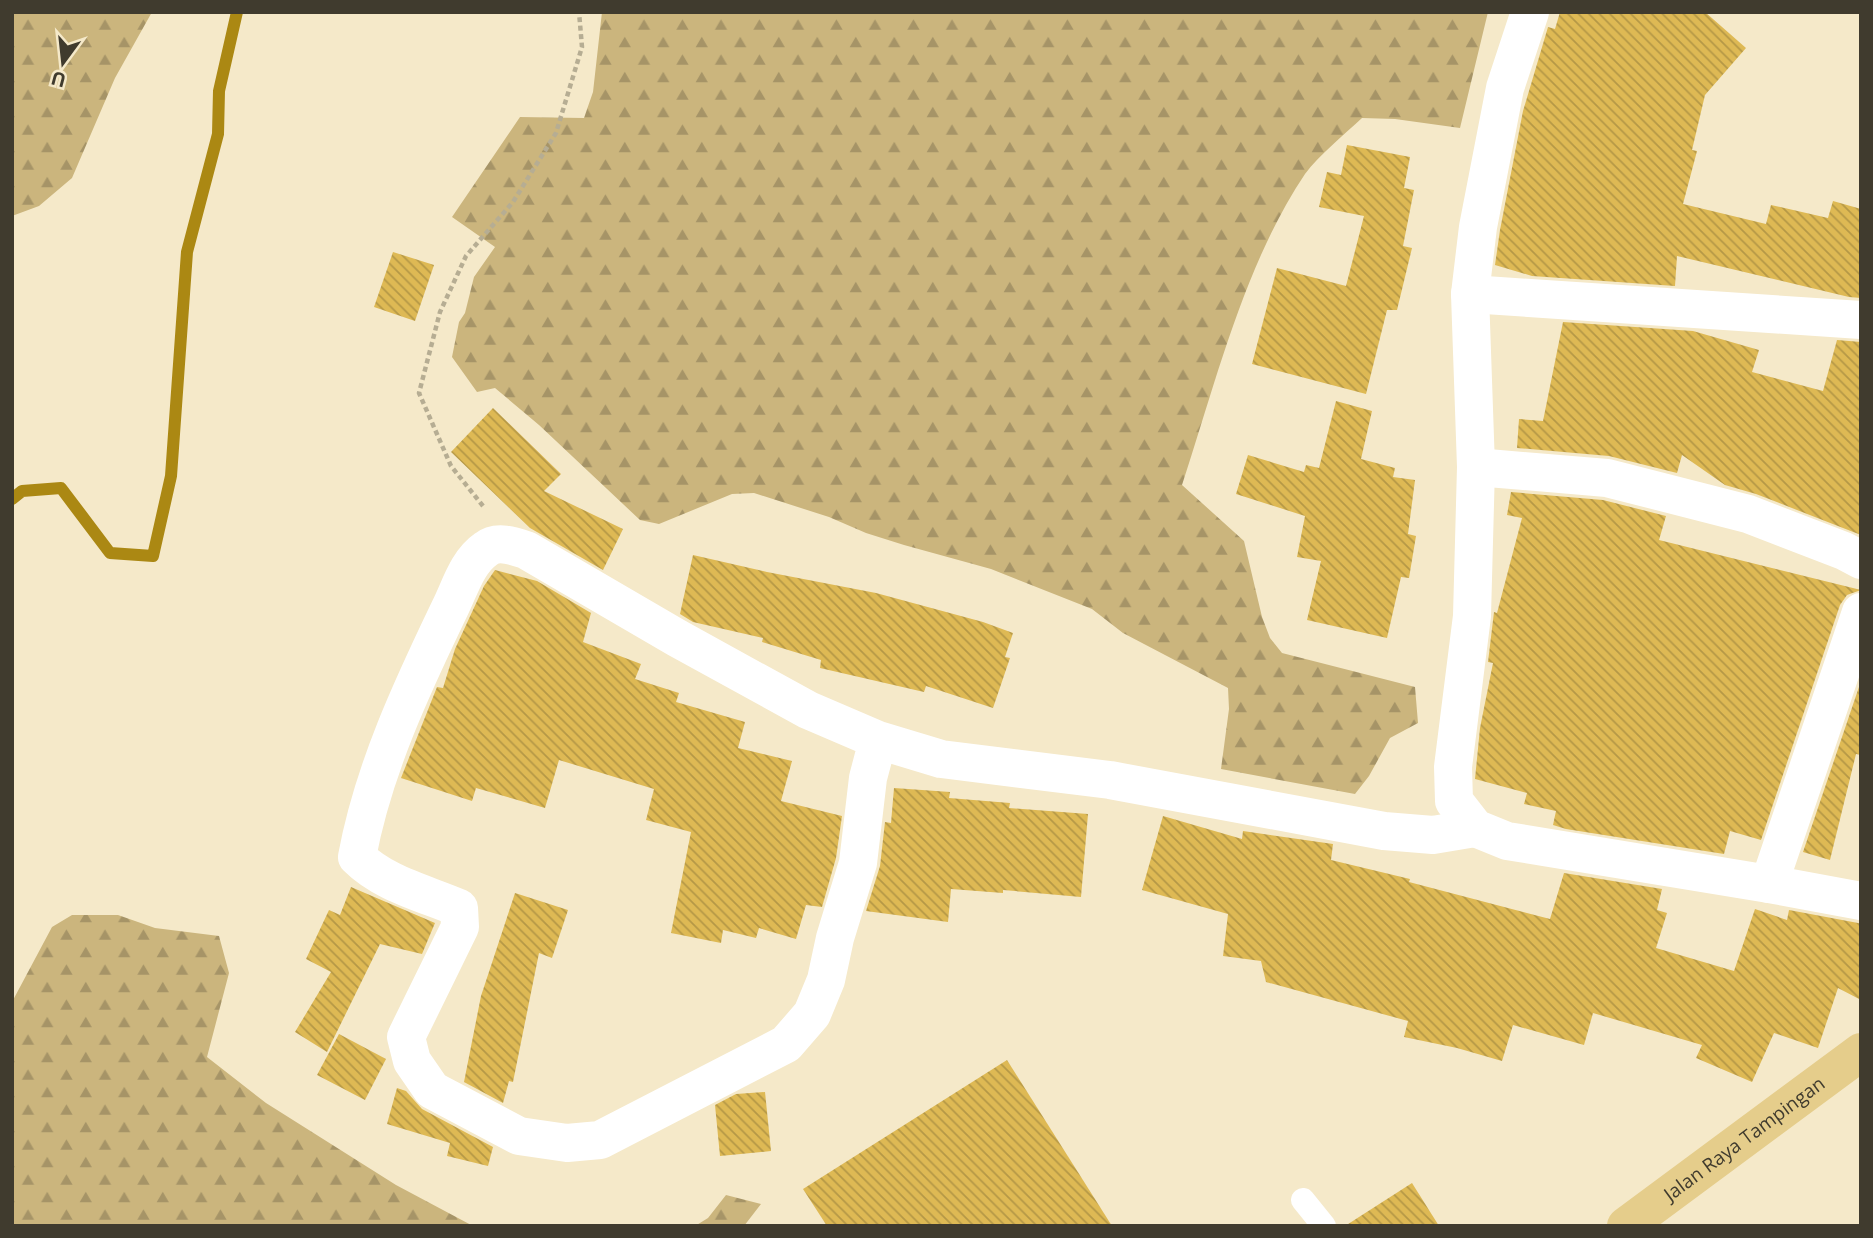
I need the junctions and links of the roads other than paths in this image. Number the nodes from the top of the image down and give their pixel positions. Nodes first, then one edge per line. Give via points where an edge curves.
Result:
1 (1530, 12) edge
2 (1470, 294) junction
3 (1861, 320) edge
4 (1476, 467) junction
5 (1861, 560) edge
6 (1861, 612) edge
7 (878, 740) junction
8 (1475, 828) junction
9 (1769, 884) junction
10 (1861, 901) edge
11 (1861, 1052) edge
12 (1303, 1200) dead end
13 (1324, 1226) edge
14 (1626, 1226) edge

1 - 2 street via 1505,88
2 - 3 street
2 - 4 street
4 - 5 street via 1607,478 1748,514
4 - 8 street via 1472,616 1453,767 1454,801
6 - 9 street
7 - 7 street via 808,710 526,550 509,544 488,547 474,560 396,728 364,820 357,857 390,881 459,908 460,927 406,1037 412,1061 432,1090 519,1136 567,1143 600,1140 786,1044 812,1014 826,980 858,863 868,778
7 - 8 street via 941,759 1110,780 1384,831 1433,835
8 - 9 street via 1507,841
9 - 10 street
11 - 14 main road, Jalan Raya Tampingan
12 - 13 lane

